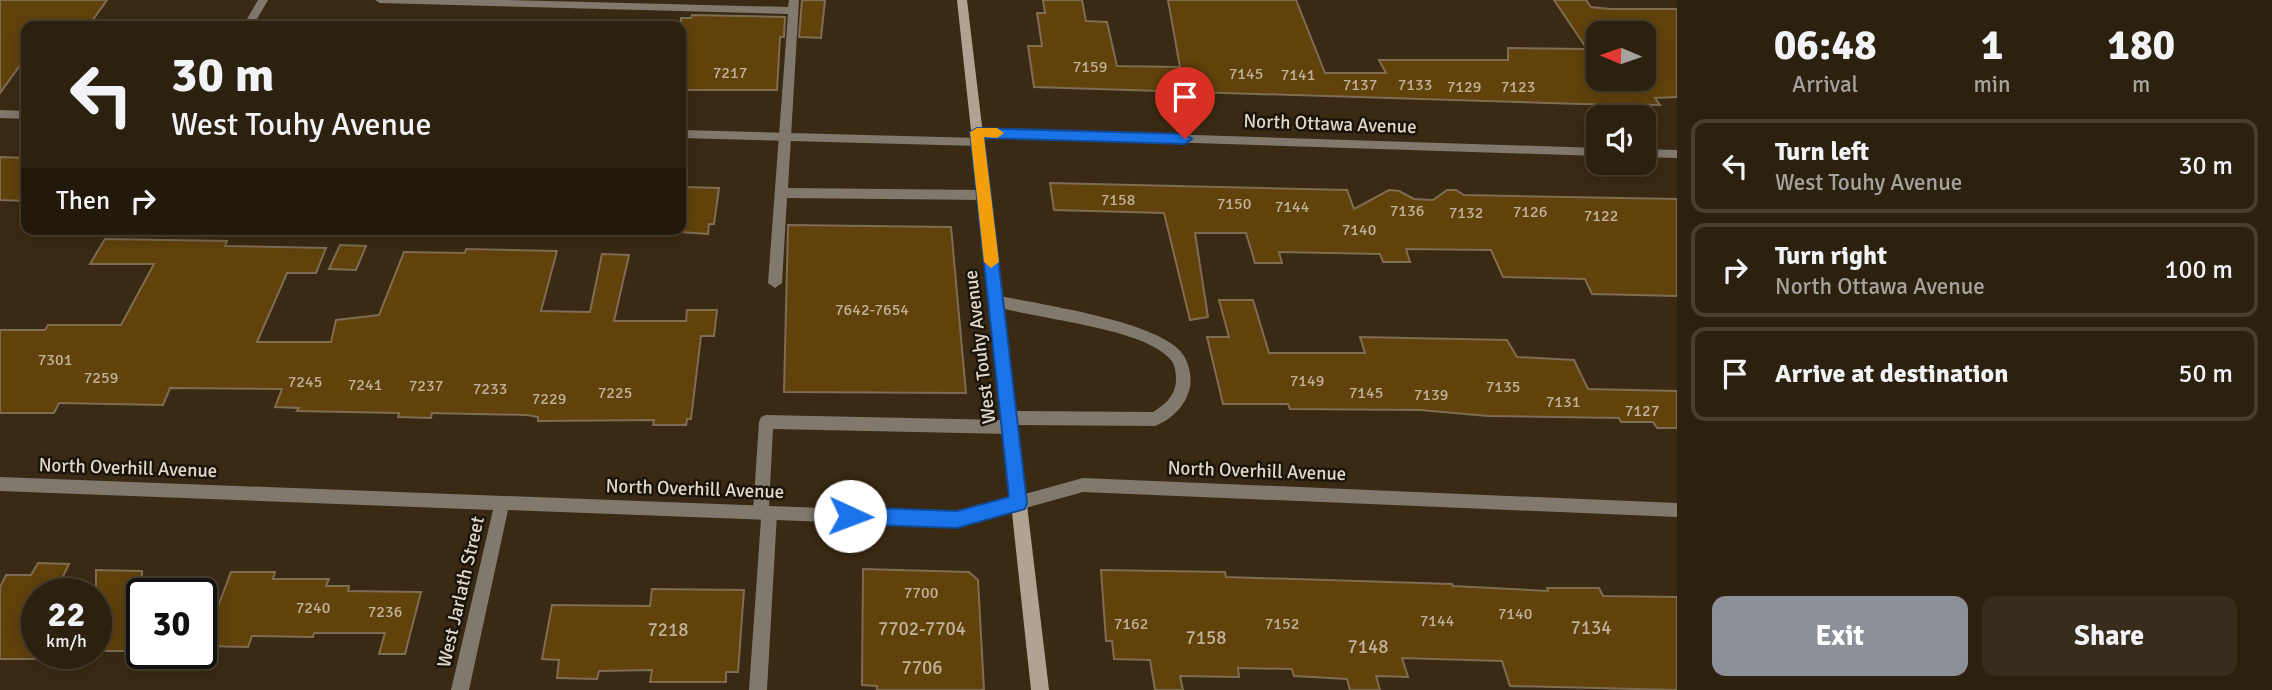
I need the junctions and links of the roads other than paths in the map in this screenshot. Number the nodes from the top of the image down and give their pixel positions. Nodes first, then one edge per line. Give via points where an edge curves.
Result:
1 (262, 0) edge
2 (380, 0) edge
3 (962, 0) edge
4 (794, 5) edge
5 (251, 21) edge
6 (0, 114) edge
7 (21, 115) edge
8 (686, 134) edge
9 (784, 137) junction
10 (977, 137) junction
11 (1586, 152) edge
12 (1656, 153) edge
13 (1677, 154) edge
14 (780, 193) junction
15 (984, 195) junction
16 (775, 284) dead end
17 (996, 301) junction
18 (1010, 423) junction
19 (0, 484) edge
20 (502, 503) junction
21 (1018, 503) junction
22 (1677, 510) edge
23 (765, 513) junction
24 (460, 690) edge
25 (758, 690) edge
26 (1040, 690) edge

1 - 5 street
2 - 4 street
3 - 10 main road, West Touhy Avenue
4 - 9 street
6 - 7 street
8 - 9 street, North Ottawa Avenue
9 - 10 street, North Ottawa Avenue
9 - 14 street
10 - 11 street, North Ottawa Avenue
10 - 15 main road, West Touhy Avenue
12 - 13 street
14 - 15 street
14 - 16 street
15 - 17 main road, West Touhy Avenue
17 - 18 main road, West Touhy Avenue
17 - 18 street via 1139,336 1172,351 1182,366 1181,394 1171,411 1155,419
18 - 21 main road, West Touhy Avenue
18 - 23 street via 766,422
19 - 20 street, North Overhill Avenue
20 - 23 street, North Overhill Avenue
20 - 24 street, West Jarlath Street
21 - 22 street, North Overhill Avenue via 1083,485
21 - 23 street, North Overhill Avenue via 957,520
21 - 26 main road, West Touhy Avenue
23 - 25 street

